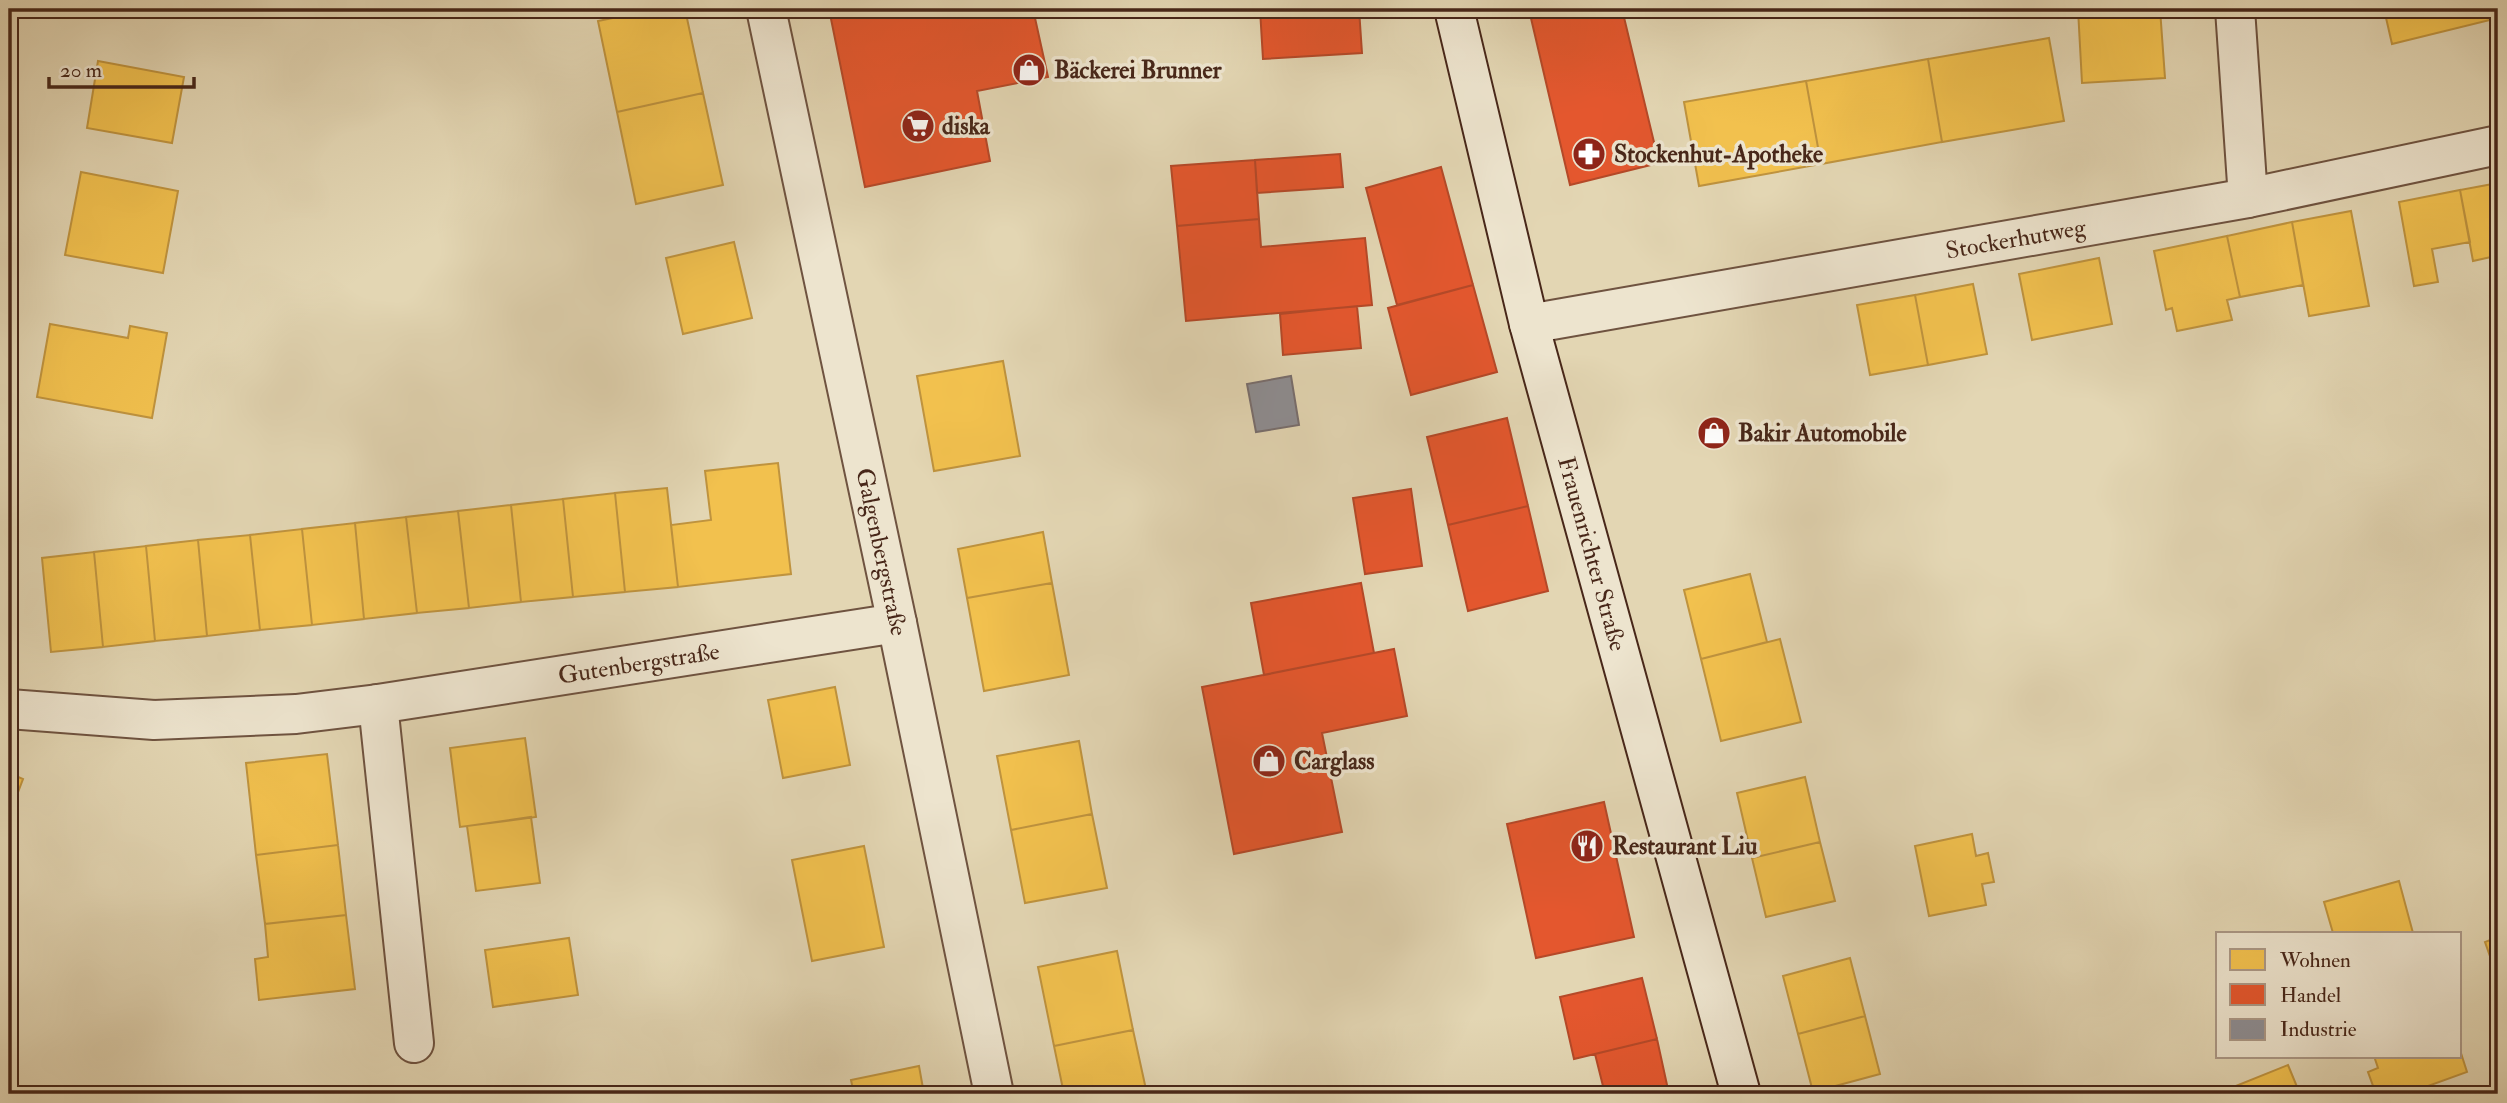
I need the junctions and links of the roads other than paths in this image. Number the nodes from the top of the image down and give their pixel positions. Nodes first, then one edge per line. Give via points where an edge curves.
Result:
1 (766, 9) edge
2 (1454, 9) edge
3 (2235, 9) edge
4 (2498, 145) edge
5 (2248, 198) junction
6 (1529, 324) junction
7 (897, 623) junction
8 (377, 704) junction
9 (9, 709) edge
10 (414, 1043) dead end
11 (994, 1094) edge
12 (1741, 1094) edge

1 - 7 street, Galgenbergstraße
2 - 6 street, Frauenrichter Straße
3 - 5 street
4 - 5 street, Stockerhutweg
5 - 6 street, Stockerhutweg
6 - 12 street, Frauenrichter Straße
7 - 8 street, Gutenbergstraße
7 - 11 street, Galgenbergstraße
8 - 9 street, Gutenbergstraße via 296,714 154,720
8 - 10 street

